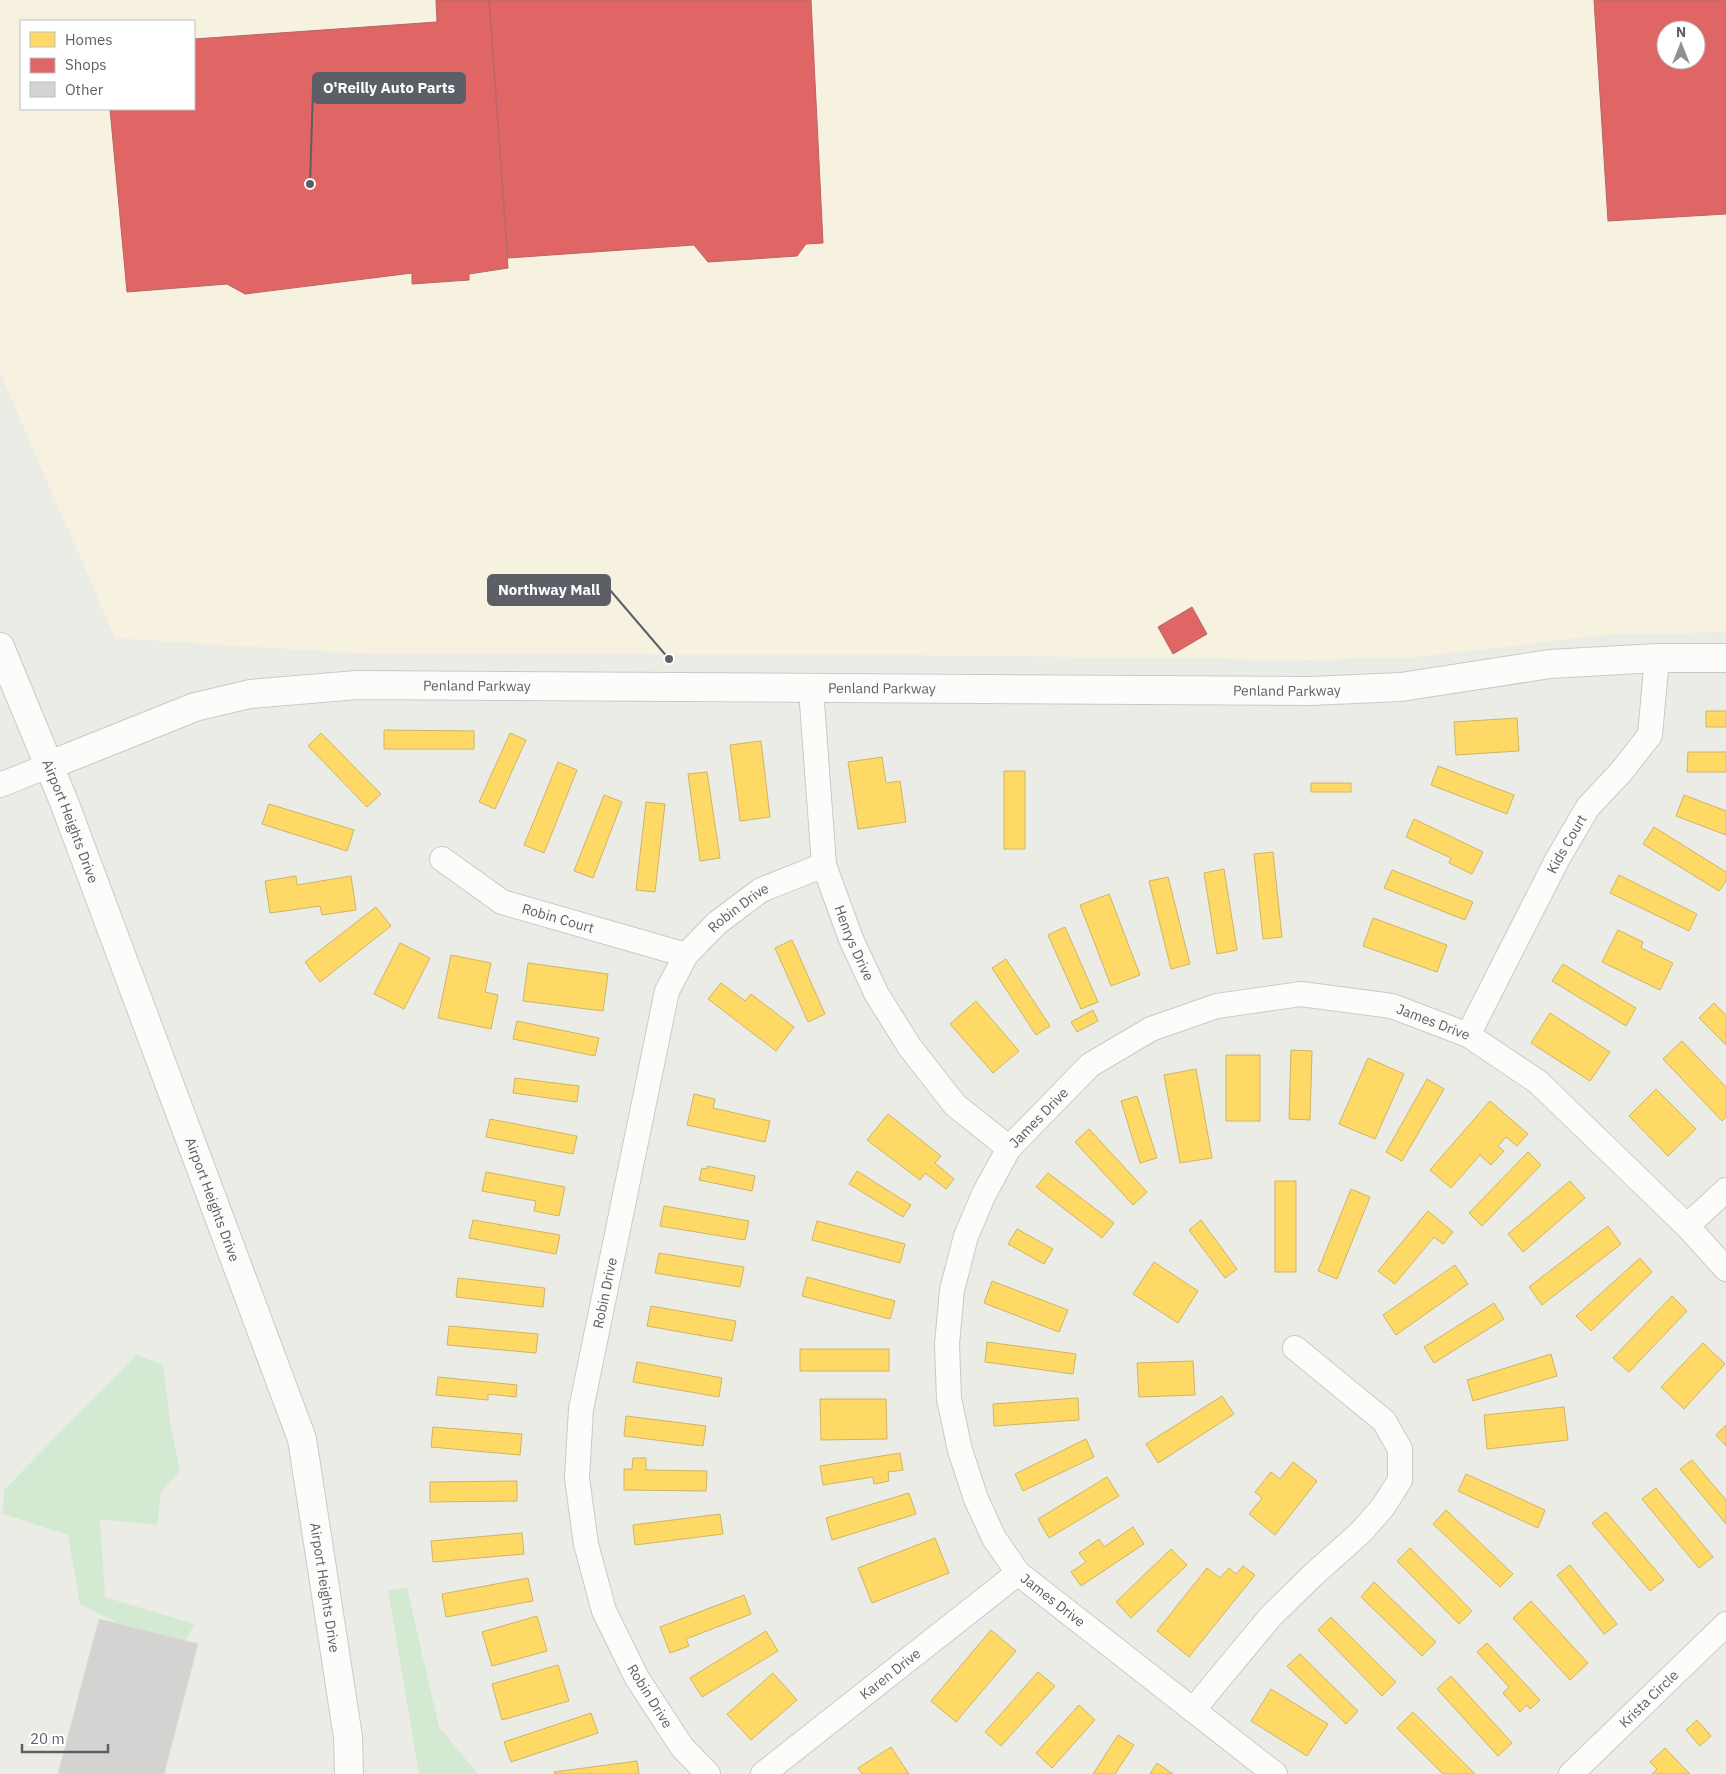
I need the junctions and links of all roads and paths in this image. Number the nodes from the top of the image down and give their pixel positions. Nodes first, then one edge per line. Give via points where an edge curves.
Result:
1 (0, 647) edge
2 (1657, 658) junction
3 (1726, 658) edge
4 (811, 688) junction
5 (50, 765) junction
6 (0, 785) edge
7 (442, 859) dead end
8 (824, 865) junction
9 (686, 955) junction
10 (1468, 1035) junction
11 (1009, 1148) junction
12 (1726, 1190) edge
13 (1687, 1226) junction
14 (1726, 1270) edge
15 (1295, 1348) dead end
16 (1018, 1573) junction
17 (1726, 1624) edge
18 (1193, 1710) junction
19 (350, 1774) edge
20 (708, 1774) edge
21 (763, 1774) edge
22 (1275, 1774) edge
23 (1571, 1774) edge

1 - 5 street, Airport Heights Drive
2 - 3 street, Penland Parkway
2 - 4 street, Penland Parkway via 1550,664 1401,687 1311,691
2 - 10 street, Kids Court via 1650,735 1588,807 1557,860
4 - 5 street, Penland Parkway via 357,685 250,694 195,707
4 - 8 street, Henrys Drive
5 - 6 street
5 - 19 street, Airport Heights Drive via 302,1439 348,1737
7 - 9 street, Robin Court via 502,902
8 - 9 street, Robin Drive via 761,890 717,923
8 - 11 street, Henrys Drive via 855,948 876,993 909,1046 955,1105
9 - 20 street, Robin Drive via 667,991 581,1409 577,1478 586,1544 604,1611 637,1678 682,1747
10 - 11 street, James Drive via 1392,1006 1301,994 1217,1006 1151,1029 1090,1065
10 - 13 street, James Drive via 1538,1082
11 - 16 street, James Drive via 966,1236 952,1290 947,1344 949,1399 960,1450 976,1499
12 - 13 street
13 - 14 street, James Drive
15 - 18 street via 1384,1421 1400,1449 1400,1480 1383,1507 1361,1532 1271,1616
16 - 18 street, James Drive
16 - 21 street, Karen Drive
17 - 23 street, Krista Circle
18 - 22 street, James Drive

